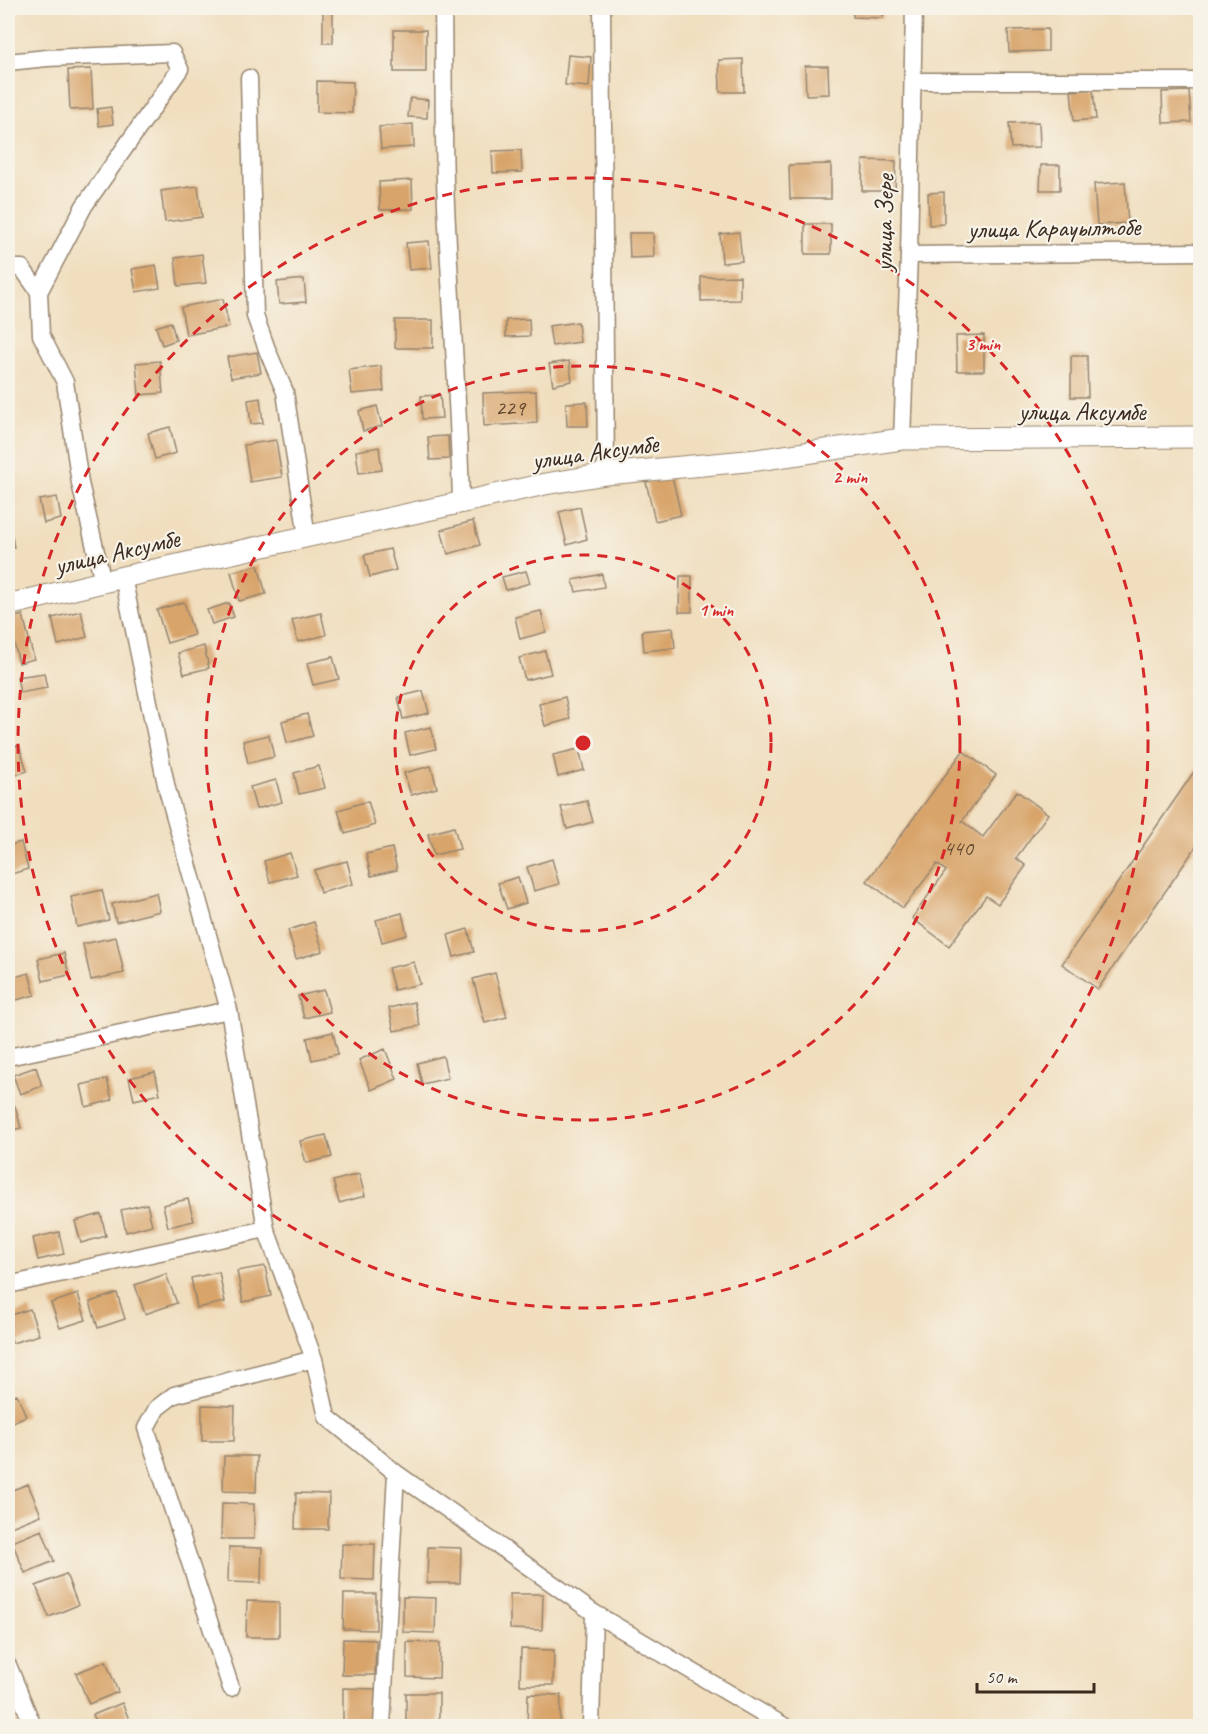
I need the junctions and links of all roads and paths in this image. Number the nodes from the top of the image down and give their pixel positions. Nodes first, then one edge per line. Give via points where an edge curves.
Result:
1 (443, 8) edge
2 (602, 8) edge
3 (914, 8) edge
4 (8, 62) edge
5 (249, 78) dead end
6 (913, 81) junction
7 (1200, 81) edge
8 (1200, 252) edge
9 (909, 255) junction
10 (8, 268) edge
11 (39, 292) junction
12 (1200, 437) edge
13 (902, 439) junction
14 (606, 474) junction
15 (461, 504) junction
16 (307, 537) junction
17 (113, 580) junction
18 (8, 605) edge
19 (228, 1010) junction
20 (8, 1057) edge
21 (266, 1229) junction
22 (8, 1285) edge
23 (314, 1359) junction
24 (396, 1473) junction
25 (594, 1612) junction
26 (8, 1665) edge
27 (231, 1688) dead end
28 (33, 1726) edge
29 (382, 1726) edge
30 (591, 1726) edge
31 (784, 1726) edge

1 - 15 street via 445,179
2 - 14 street
3 - 6 street, улица Зере
4 - 11 street via 172,53 180,69 84,206
5 - 16 street via 255,316 285,392
6 - 7 street
6 - 9 street, улица Зере
8 - 9 street, улица Карауылтобе
9 - 13 street, улица Зере
10 - 11 street via 22,268
11 - 17 street via 41,335 65,382 80,483
12 - 13 main road, улица Аксумбе
13 - 14 main road, улица Аксумбе via 757,460
14 - 15 main road, улица Аксумбе
15 - 16 main road, улица Аксумбе
16 - 17 main road, улица Аксумбе
17 - 18 main road, улица Аксумбе
17 - 19 street
19 - 20 street
19 - 21 street
21 - 22 street
21 - 23 street
23 - 24 street via 327,1417
23 - 27 street via 174,1395 157,1408 146,1428
24 - 25 street
24 - 29 street
25 - 30 street
25 - 31 street
26 - 28 street

